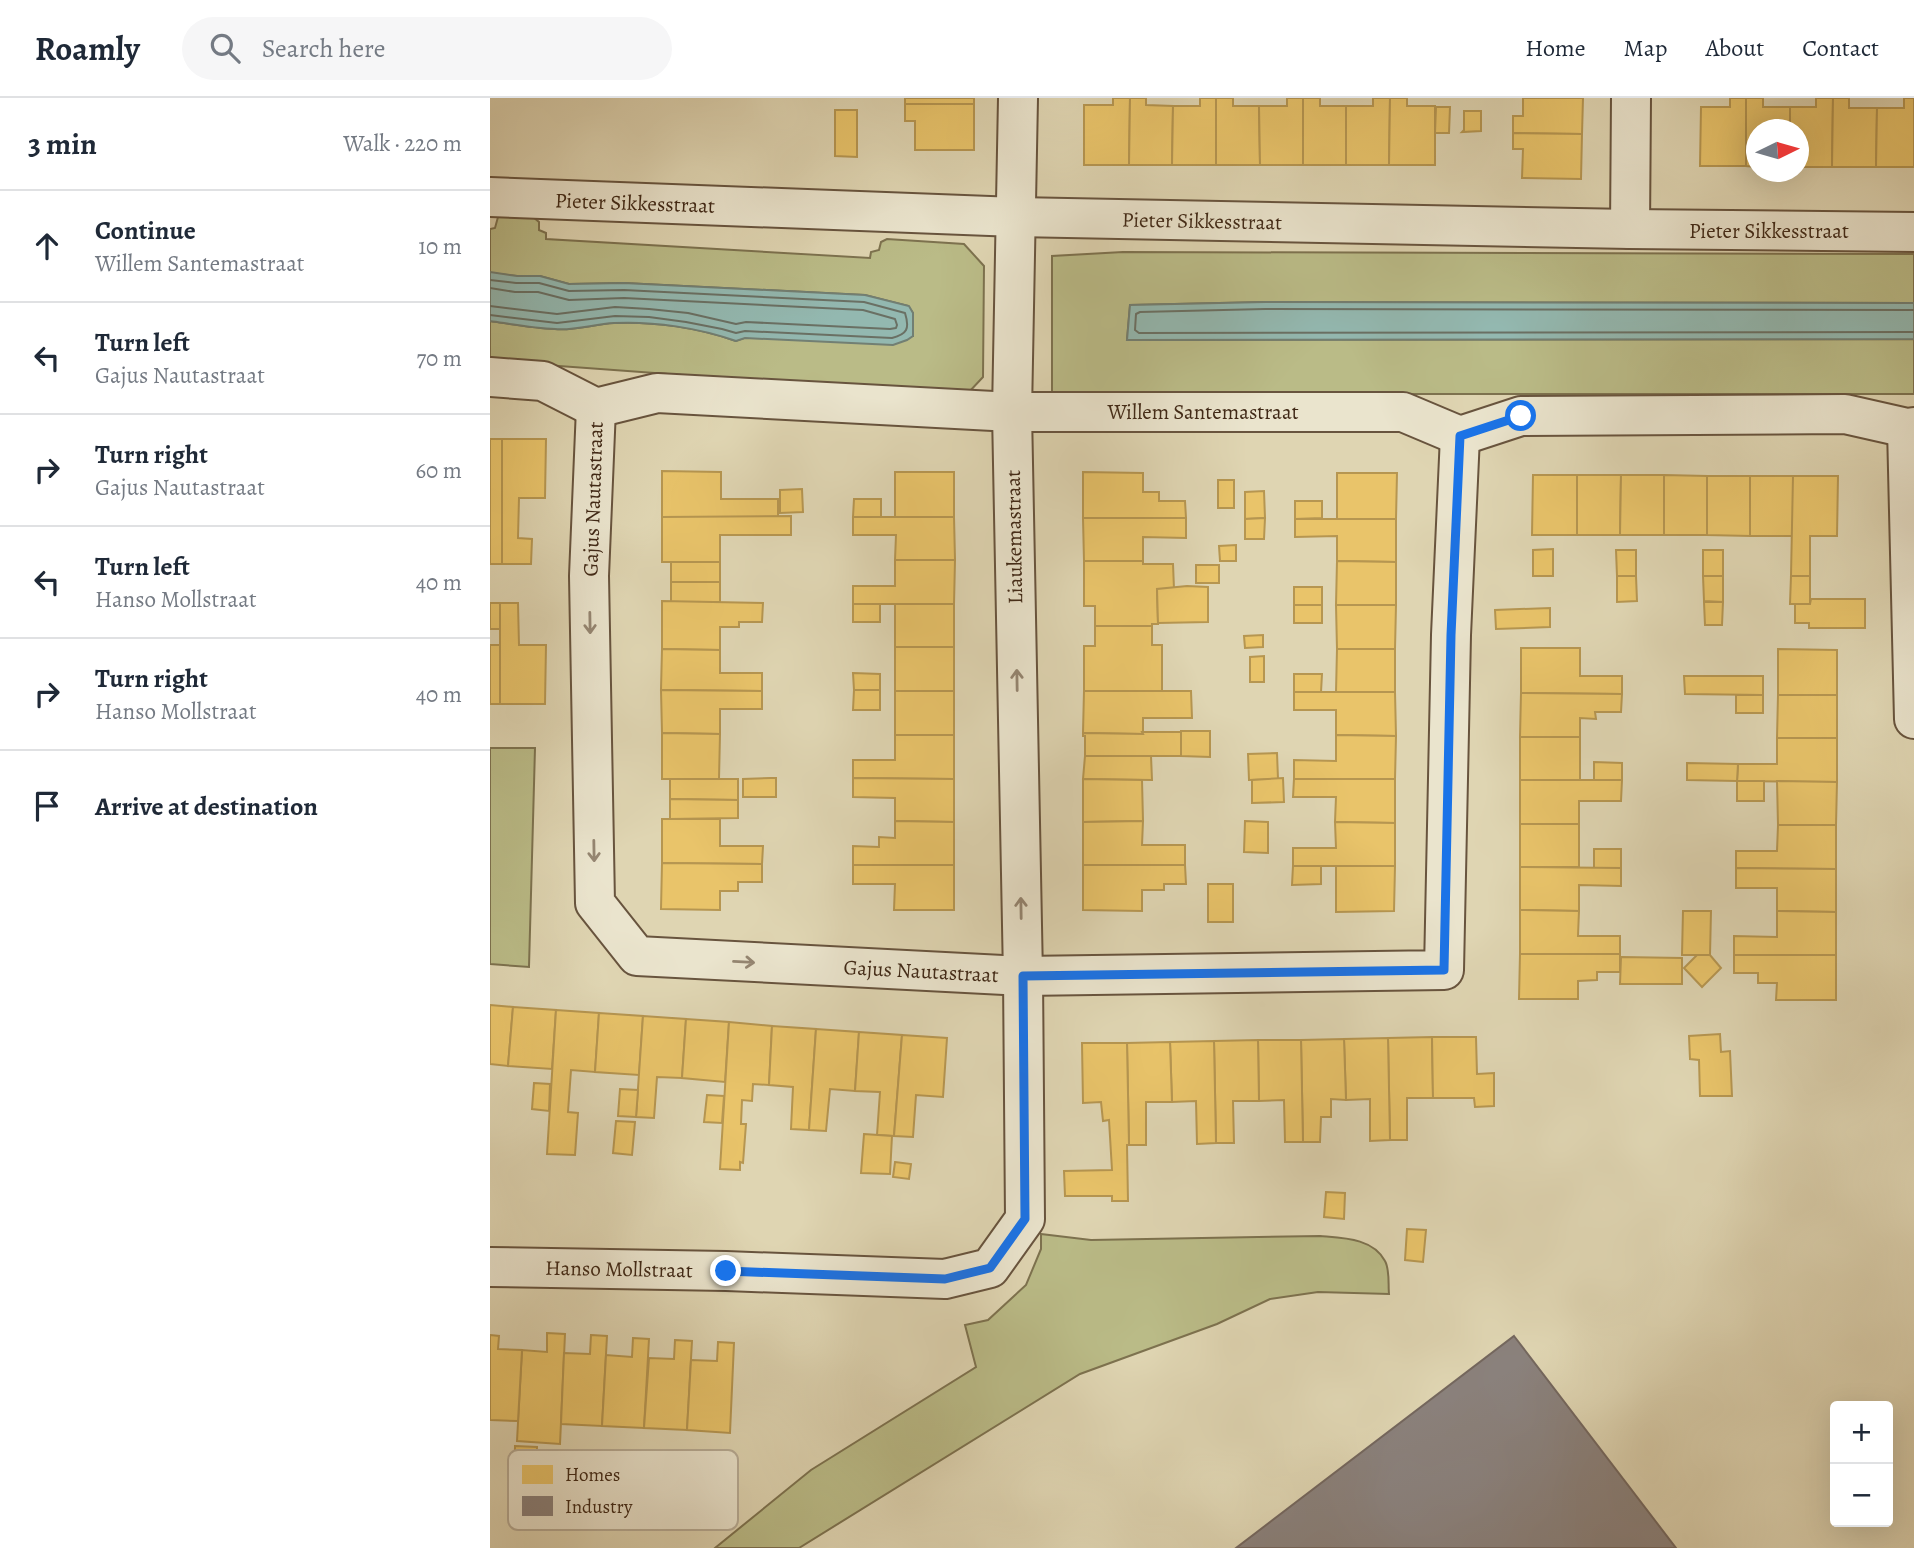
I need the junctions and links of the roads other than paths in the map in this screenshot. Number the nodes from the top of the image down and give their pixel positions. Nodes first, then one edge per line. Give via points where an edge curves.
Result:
1 (1018, 98) edge
2 (1631, 98) edge
3 (490, 197) edge
4 (1016, 217) junction
5 (1630, 229) junction
6 (1914, 232) edge
7 (490, 377) edge
8 (596, 408) junction
9 (1012, 412) junction
10 (1911, 428) edge
11 (1460, 436) junction
12 (1914, 719) edge
13 (1023, 976) junction
14 (490, 1267) edge

1 - 4 street, Liaukemastraat
2 - 5 street
3 - 4 street, Pieter Sikkesstraat
4 - 5 street, Pieter Sikkesstraat
4 - 9 street, Liaukemastraat
5 - 6 street, Pieter Sikkesstraat
7 - 8 street via 542,381
8 - 9 street, Willem Santemastraat via 657,393
8 -> 13 street, Gajus Nautastraat via 589,576 595,903 638,956
9 - 11 street, Willem Santemastraat via 1403,412
13 -> 9 street, Liaukemastraat
10 - 11 street via 1845,414 1521,416
10 - 12 street
11 - 13 street, Gajus Nautastraat via 1444,970
13 - 14 street, Hanso Mollstraat via 1025,1219 990,1268 945,1279

